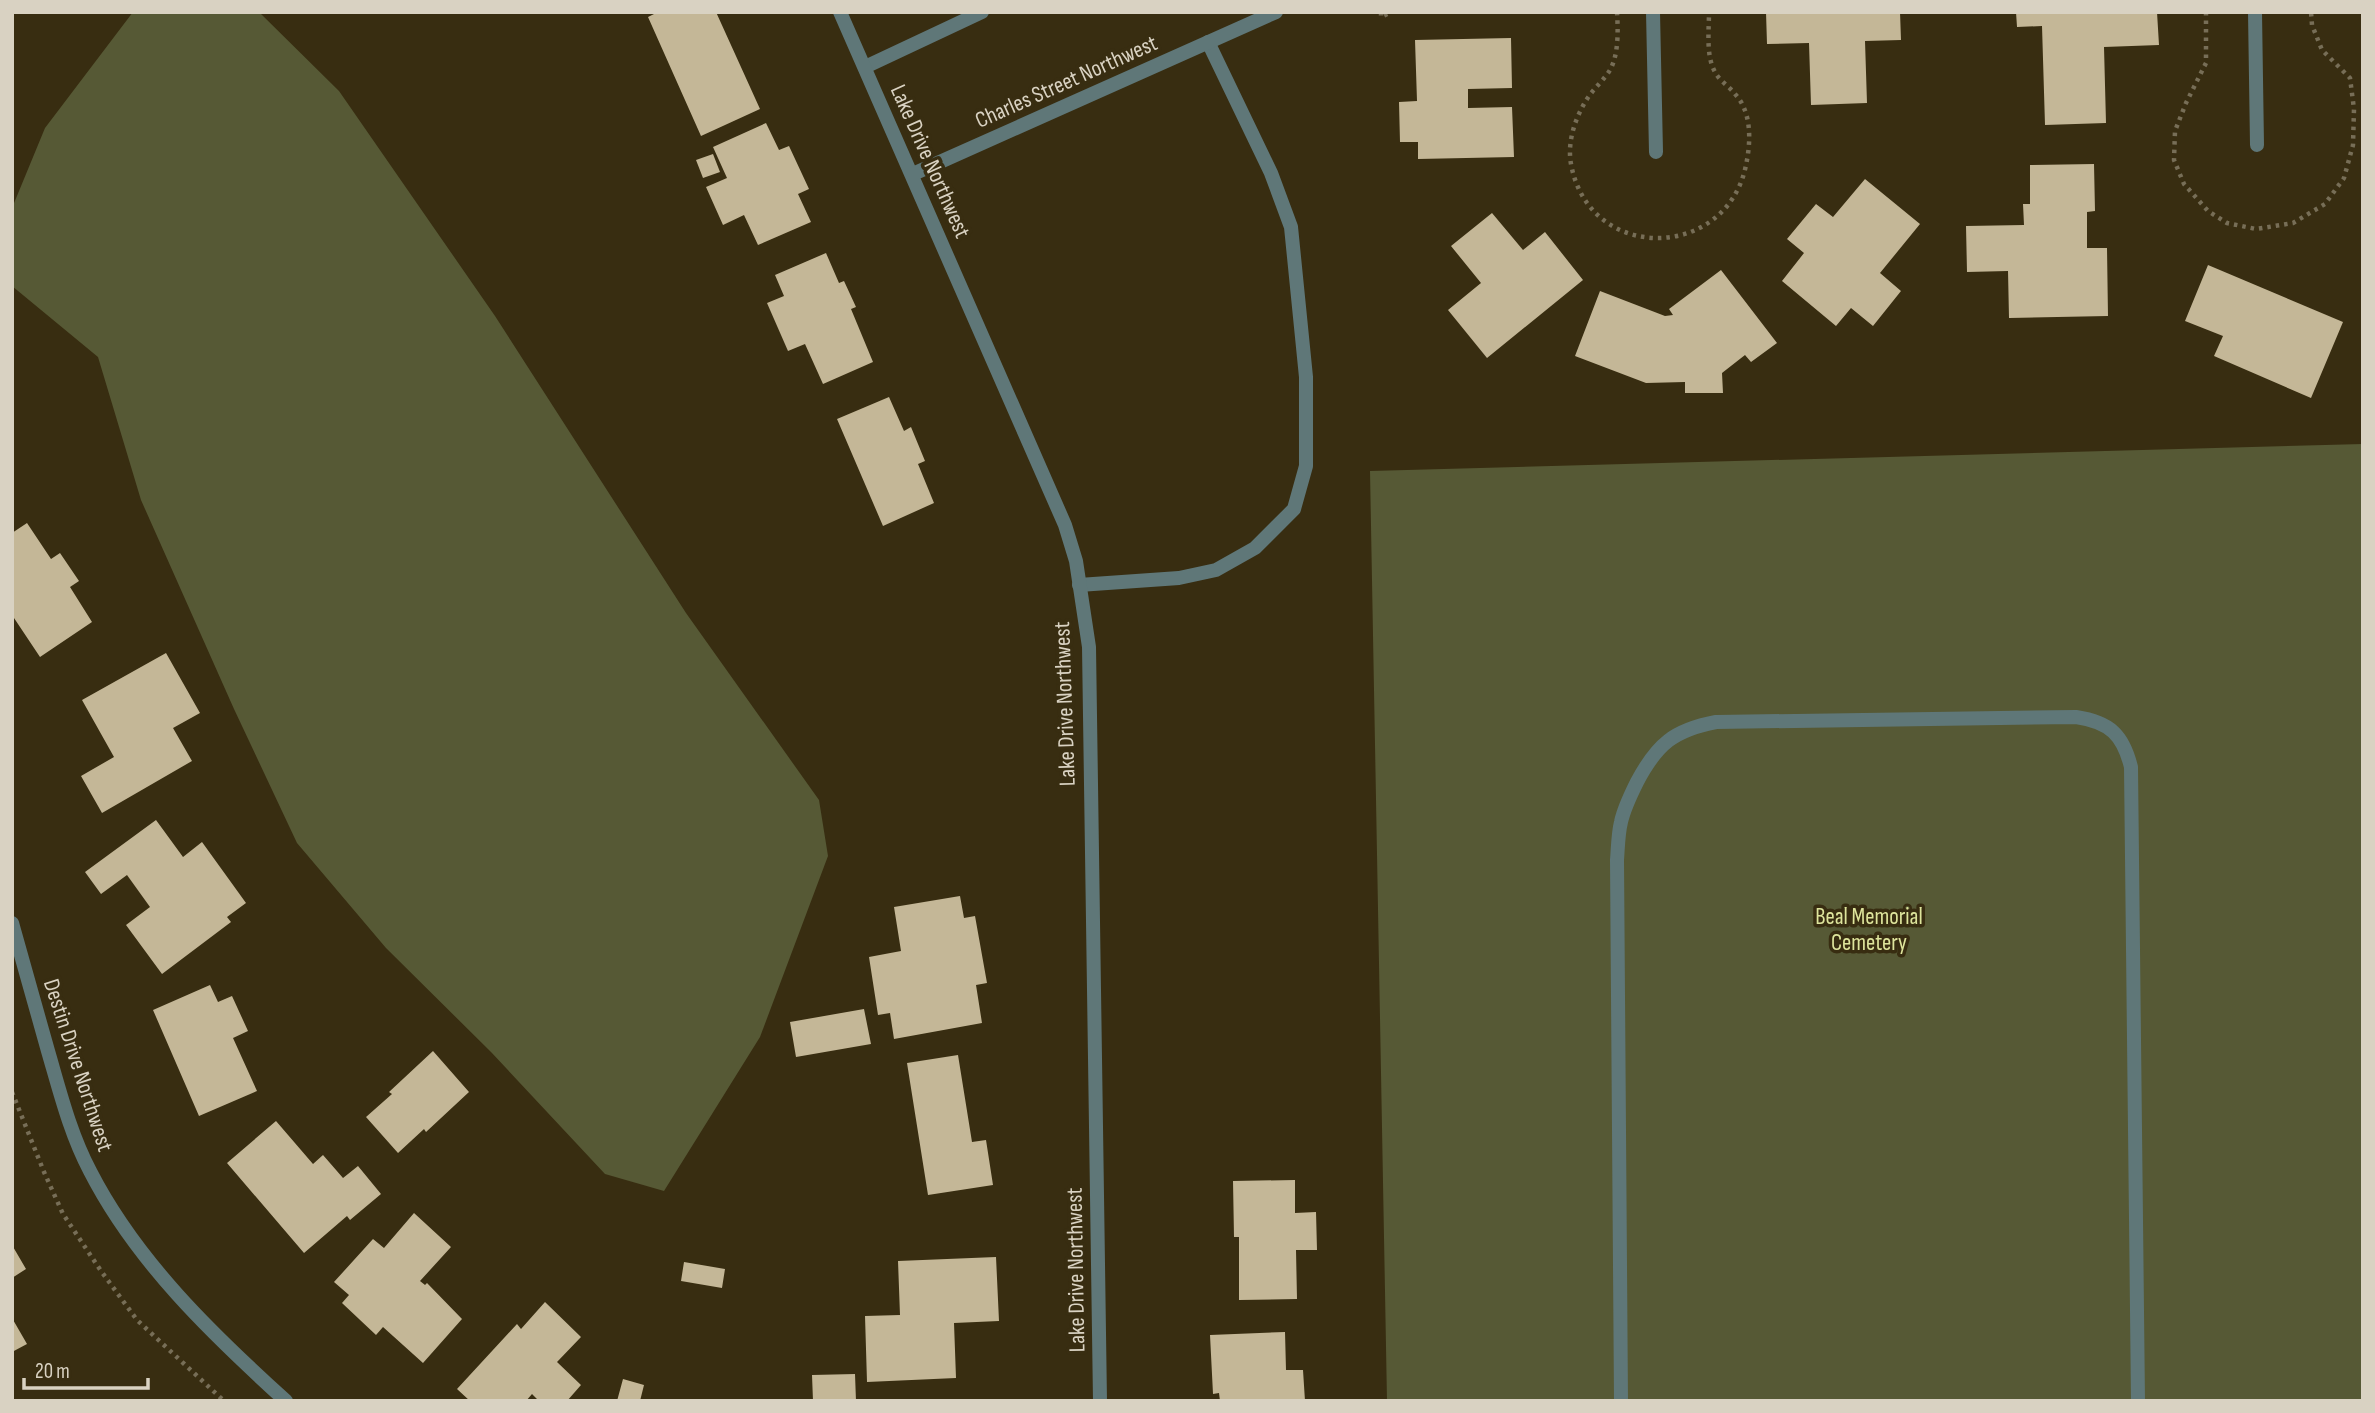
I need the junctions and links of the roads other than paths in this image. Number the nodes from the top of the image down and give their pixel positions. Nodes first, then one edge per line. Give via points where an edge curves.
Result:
1 (840, 12) edge
2 (982, 12) edge
3 (1276, 12) edge
4 (1653, 12) edge
5 (2255, 12) edge
6 (1208, 42) junction
7 (865, 68) junction
8 (2257, 145) dead end
9 (1656, 152) dead end
10 (913, 174) junction
11 (1079, 585) junction
12 (12, 923) edge
13 (282, 1399) edge
14 (1100, 1401) edge
15 (1621, 1401) edge
16 (2138, 1401) edge

1 - 7 street, Lake Drive Northwest
2 - 7 street
3 - 6 street, Charles Street Northwest
4 - 9 street
5 - 8 street
6 - 10 street, Charles Street Northwest
6 - 11 street via 1271,173 1291,228 1306,377 1306,466 1294,509 1255,548 1216,570 1179,578
7 - 10 street, Lake Drive Northwest
10 - 11 street, Lake Drive Northwest via 1065,525
11 - 14 street, Lake Drive Northwest via 1089,647
12 - 13 street, Destin Drive Northwest via 66,1115 111,1211 156,1271
15 - 16 street via 1617,860 1621,822 1650,757 1693,727 1716,722 2076,717 2096,720 2112,730 2126,747 2131,767

